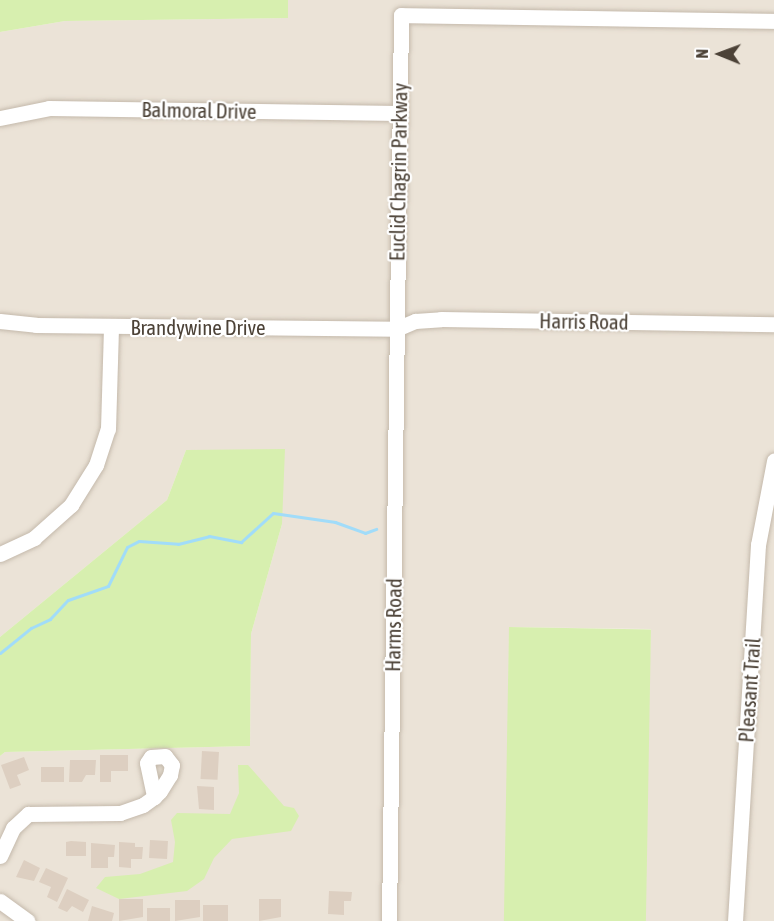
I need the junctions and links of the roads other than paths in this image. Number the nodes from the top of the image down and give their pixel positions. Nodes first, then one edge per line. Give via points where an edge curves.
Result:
1 (774, 21) edge
2 (399, 113) junction
3 (0, 118) edge
4 (0, 321) edge
5 (774, 324) edge
6 (111, 327) junction
7 (396, 329) junction
8 (774, 461) edge
9 (0, 554) edge
10 (154, 797) dead end
11 (0, 856) edge
12 (0, 902) edge
13 (28, 921) edge
14 (389, 921) edge
15 (735, 921) edge

1 - 2 street, Euclid Chagrin Parkway via 401,15
2 - 3 street, Balmoral Drive via 49,108
2 - 7 street, Euclid Chagrin Parkway
4 - 6 street, Brandywine Drive
5 - 7 street, Harris Road via 441,319 415,321
6 - 7 street, Brandywine Drive
6 - 9 street via 108,429 96,465 71,505 33,538
7 - 14 street, Harms Road
8 - 15 street, Pleasant Trail via 758,545
10 - 11 street via 120,813 28,814 13,828
12 - 13 street

